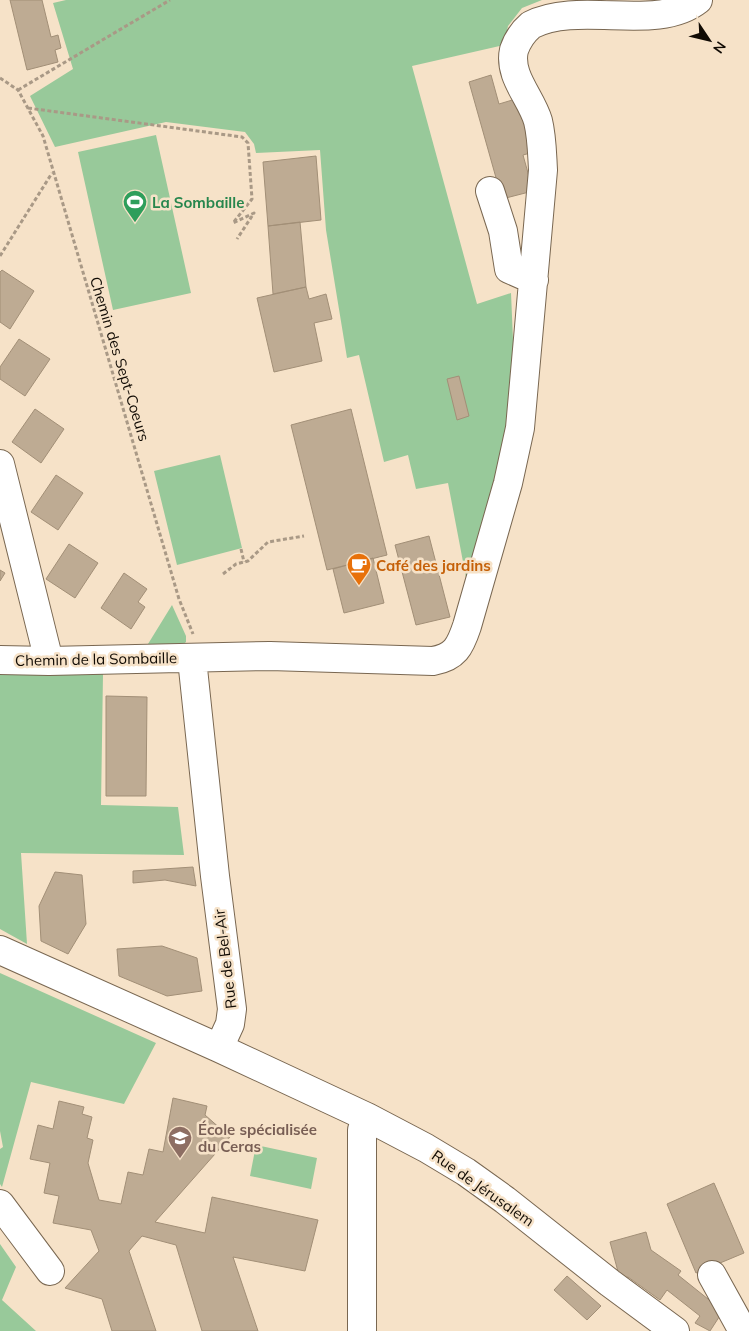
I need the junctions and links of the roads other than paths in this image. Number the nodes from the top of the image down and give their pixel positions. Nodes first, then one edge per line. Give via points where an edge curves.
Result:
1 (698, 0) edge
2 (490, 191) dead end
3 (534, 280) junction
4 (0, 464) edge
5 (196, 658) junction
6 (0, 660) edge
7 (49, 661) junction
8 (0, 950) edge
9 (219, 1048) junction
10 (367, 1117) junction
11 (0, 1204) edge
12 (50, 1271) dead end
13 (712, 1274) dead end
14 (362, 1331) edge
15 (675, 1331) edge
16 (744, 1331) edge

1 - 3 street, Chemin de la Sombaille via 680,9 663,11 590,5 556,10 540,17 518,42 514,50 514,64 518,79 532,104 541,135 542,189
2 - 3 street via 503,231 509,269
3 - 5 street, Chemin de la Sombaille via 515,454 467,626 456,651 446,659 433,661 270,656
4 - 7 street
5 - 7 street, Chemin de la Sombaille
5 - 9 street, Rue de Bel-Air via 215,876 232,1009 230,1024
6 - 7 street, Chemin de la Sombaille
8 - 9 street
9 - 10 street, Rue de Jérusalem
10 - 14 street via 362,1130
10 - 15 street, Rue de Jérusalem via 466,1172
11 - 12 street
13 - 16 street

